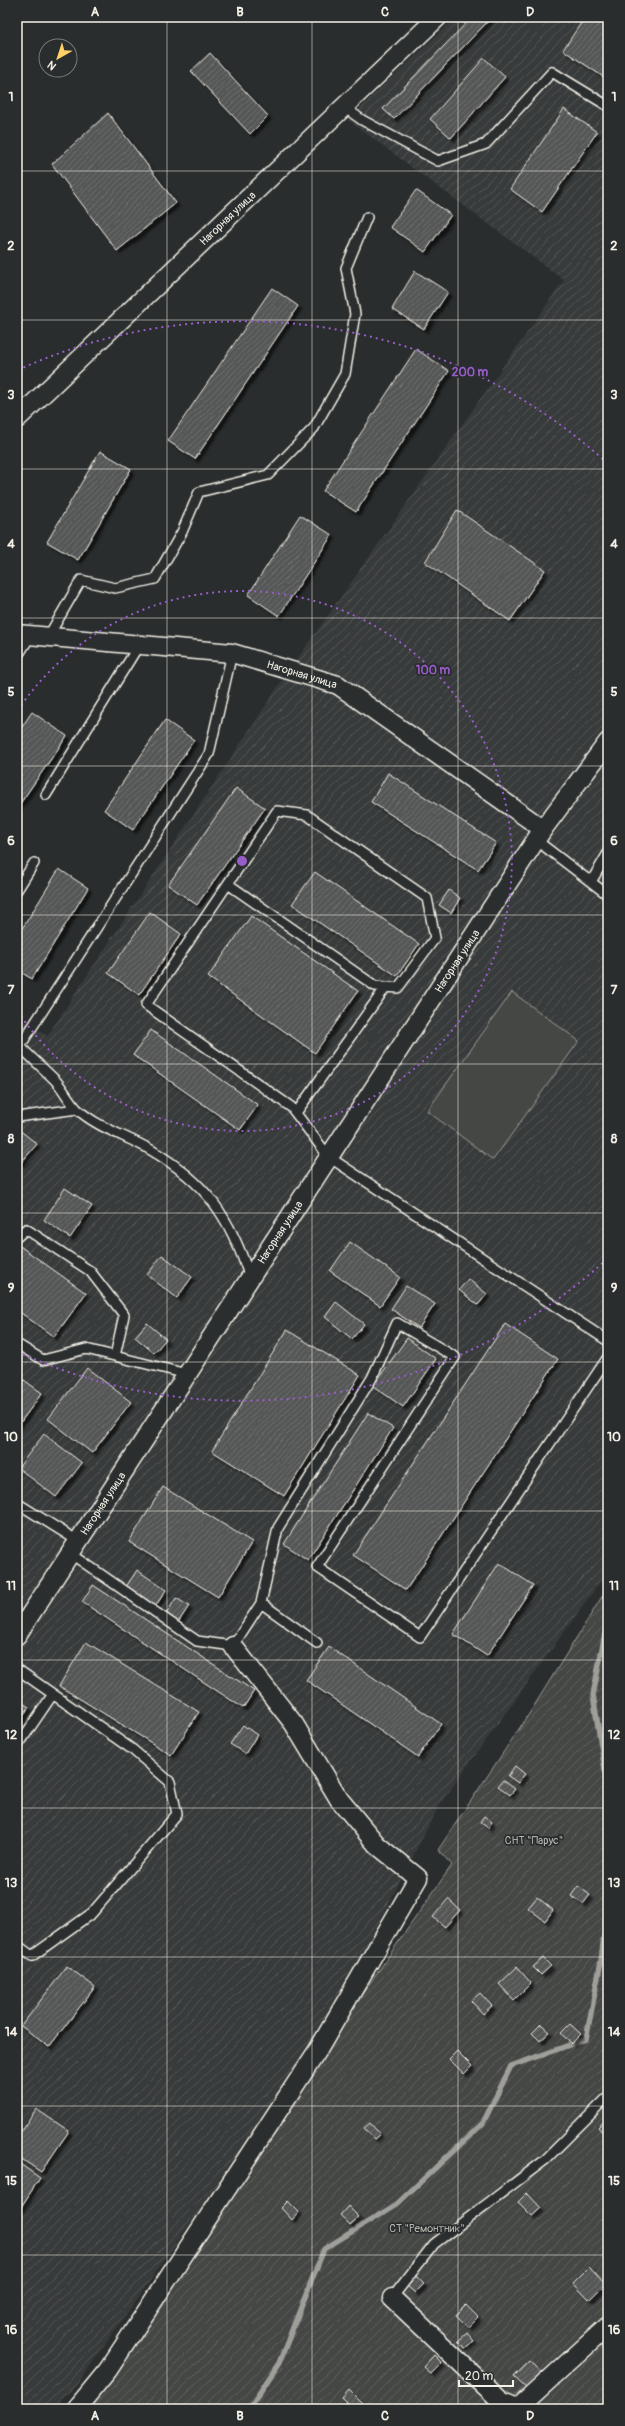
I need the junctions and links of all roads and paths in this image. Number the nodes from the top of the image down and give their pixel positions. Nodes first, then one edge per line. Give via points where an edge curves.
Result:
1 (438, 17) edge
2 (608, 106) edge
3 (344, 107) junction
4 (367, 217) dead end
5 (17, 419) edge
6 (32, 635) edge
7 (139, 645) junction
8 (232, 653) junction
9 (17, 657) edge
10 (608, 742) edge
11 (46, 795) dead end
12 (540, 835) junction
13 (608, 853) edge
14 (34, 863) dead end
15 (590, 882) junction
16 (228, 884) junction
17 (17, 890) edge
18 (608, 895) edge
19 (386, 987) junction
20 (18, 1046) edge
21 (76, 1108) junction
22 (296, 1113) junction
23 (17, 1117) edge
24 (329, 1157) junction
25 (17, 1237) edge
26 (250, 1278) junction
27 (608, 1340) edge
28 (17, 1344) edge
29 (115, 1356) junction
30 (608, 1357) edge
31 (187, 1374) junction
32 (17, 1503) edge
33 (74, 1547) junction
34 (261, 1603) junction
35 (17, 1635) edge
36 (317, 1643) dead end
37 (233, 1646) junction
38 (17, 1668) edge
39 (53, 1694) junction
40 (17, 1747) edge
41 (17, 1945) edge
42 (608, 2097) edge
43 (392, 2298) joint
44 (608, 2326) edge
45 (76, 2409) edge
46 (518, 2409) edge

1 - 3 street, Нагорная улица
2 - 3 lane via 552,72 486,144 438,161 362,120
3 - 5 street, Нагорная улица
4 - 6 lane via 346,268 355,314 345,374 314,428 268,476 199,492 182,532 155,579 115,588 81,580
6 - 7 street, Нагорная улица
6 - 9 lane
7 - 8 street, Нагорная улица
7 - 11 lane
8 - 12 street, Нагорная улица via 338,685
8 - 20 lane via 209,754
10 - 12 street, Нагорная улица
12 - 15 lane
12 - 24 street, Нагорная улица
13 - 15 lane
14 - 17 lane
15 - 18 lane
16 - 19 lane via 375,986
16 - 19 lane via 277,811 307,815 427,898 434,938 398,988
16 - 22 lane via 146,1005
19 - 22 lane
20 - 21 lane via 56,1080
21 - 23 lane
21 - 26 lane via 112,1132 150,1150 195,1181 225,1218 239,1246
22 - 24 lane
24 - 26 street, Нагорная улица
24 - 27 lane
25 - 29 lane via 26,1229 90,1271 124,1315
26 - 31 street, Нагорная улица
28 - 29 lane via 43,1360 86,1349
29 - 31 lane
30 - 34 lane via 420,1637 317,1567 455,1357 397,1323 372,1378 278,1528
31 - 33 street, Нагорная улица
32 - 33 lane
33 - 35 street, Нагорная улица
33 - 37 lane via 197,1641
34 - 36 lane
34 - 37 lane
37 - 45 street via 294,1724 339,1799 377,1845 418,1878 313,2057 108,2370
38 - 39 lane
39 - 40 lane
39 - 41 lane via 133,1750 170,1782 177,1814 92,1913 32,1956
42 - 43 lane via 544,2160 434,2244
43 - 46 street via 501,2401
44 - 46 street

